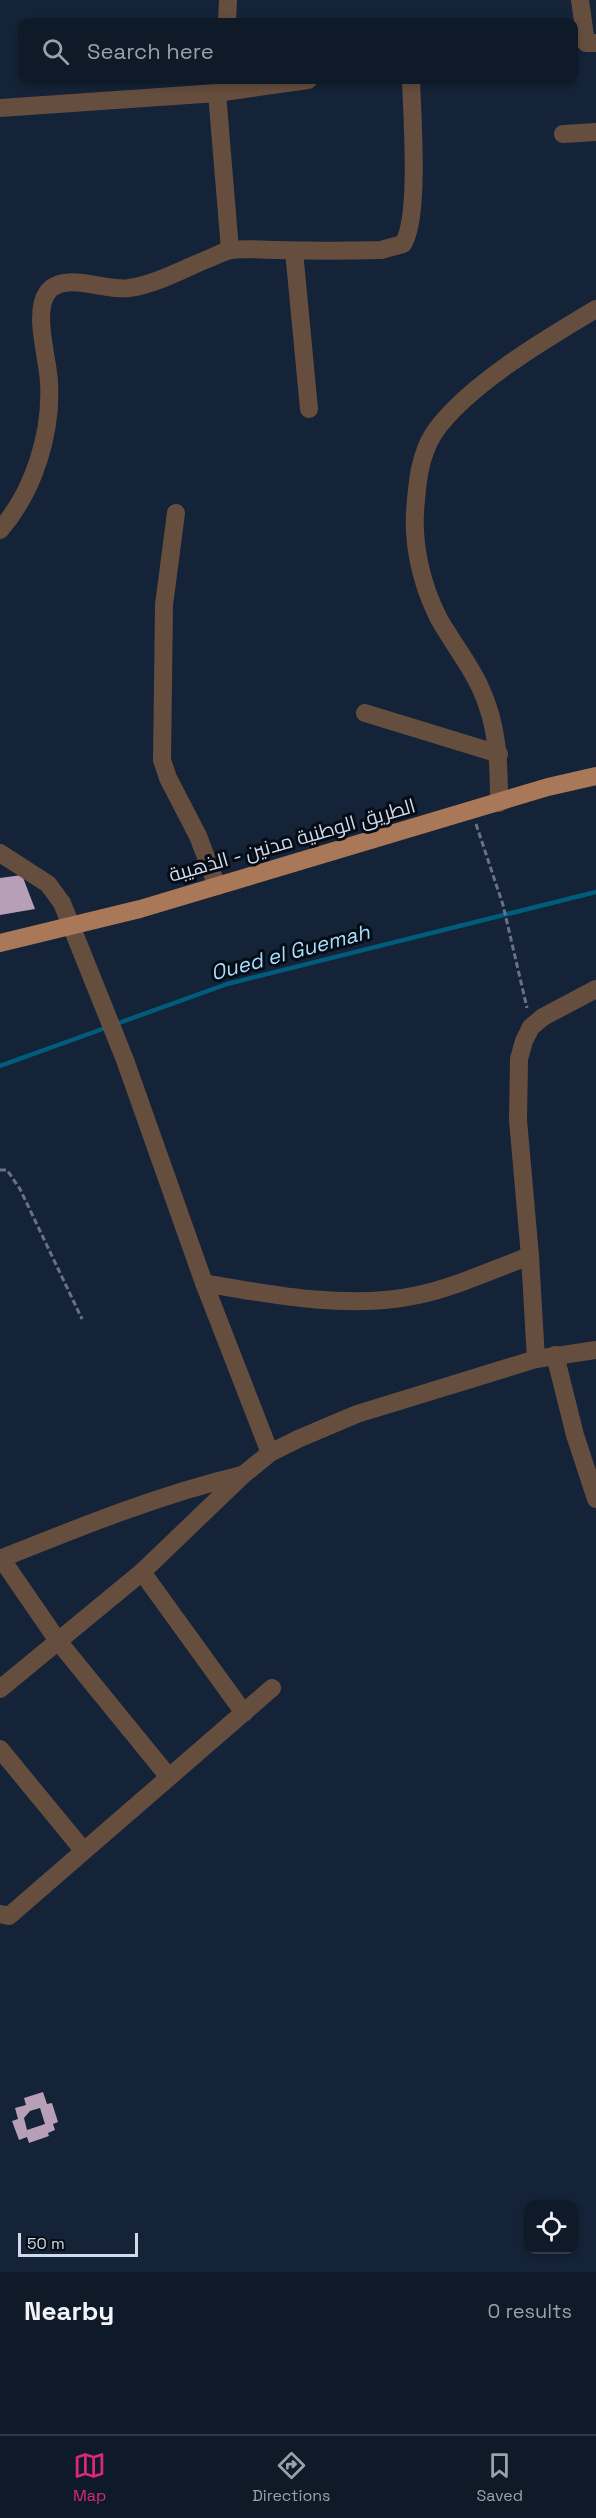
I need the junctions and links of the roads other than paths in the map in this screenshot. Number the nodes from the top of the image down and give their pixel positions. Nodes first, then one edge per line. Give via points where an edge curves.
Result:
1 (228, 0) edge
2 (580, 0) edge
3 (227, 18) edge
4 (585, 43) edge
5 (266, 84) edge
6 (411, 84) edge
7 (223, 88) edge
8 (0, 108) edge
9 (596, 132) edge
10 (563, 134) dead end
11 (230, 250) junction
12 (294, 250) junction
13 (596, 309) edge
14 (309, 410) dead end
15 (176, 513) dead end
16 (0, 530) edge
17 (365, 713) dead end
18 (499, 754) junction
19 (596, 776) edge
20 (499, 802) junction
21 (0, 854) edge
22 (217, 886) junction
23 (72, 927) junction
24 (0, 943) edge
25 (596, 989) edge
26 (530, 1256) junction
27 (204, 1283) junction
28 (596, 1350) edge
29 (555, 1355) junction
30 (536, 1359) junction
31 (270, 1454) junction
32 (243, 1474) junction
33 (596, 1499) edge
34 (1, 1558) edge
35 (142, 1572) junction
36 (58, 1641) junction
37 (272, 1688) dead end
38 (0, 1689) edge
39 (244, 1713) junction
40 (0, 1749) edge
41 (168, 1776) junction
42 (83, 1850) junction
43 (0, 1914) edge

1 - 3 street
2 - 4 street
5 - 7 street
6 - 12 street via 412,214 408,237 403,244 381,250
7 - 8 street
7 - 11 street
9 - 10 street
11 - 12 street
11 - 16 street via 146,285 126,289 75,282 48,291 42,315 50,401 45,435 25,494
12 - 14 street
13 - 18 street via 543,340 458,406 434,433 420,469 415,517 419,564 438,616 480,686
15 - 22 street via 164,604 162,760
17 - 18 street
18 - 20 street
19 - 20 main road, الطريق الوطنية مدنين - الذهيبة
20 - 22 main road, الطريق الوطنية مدنين - الذهيبة
21 - 23 street via 48,884
22 - 23 main road, الطريق الوطنية مدنين - الذهيبة
23 - 24 main road, الطريق الوطنية مدنين - الذهيبة
23 - 27 street via 133,1080
25 - 26 street via 531,1027 519,1059 518,1120
26 - 27 street via 438,1290 385,1301 327,1300
26 - 30 street
27 - 31 street
28 - 29 street
29 - 30 street
29 - 33 street
30 - 31 street via 357,1414
31 - 32 street
32 - 34 street via 165,1496
32 - 35 street
34 - 36 street
35 - 36 street
35 - 39 street
36 - 38 street
36 - 41 street
37 - 39 street
39 - 41 street
40 - 42 street
41 - 42 street
42 - 43 street via 14,1914

